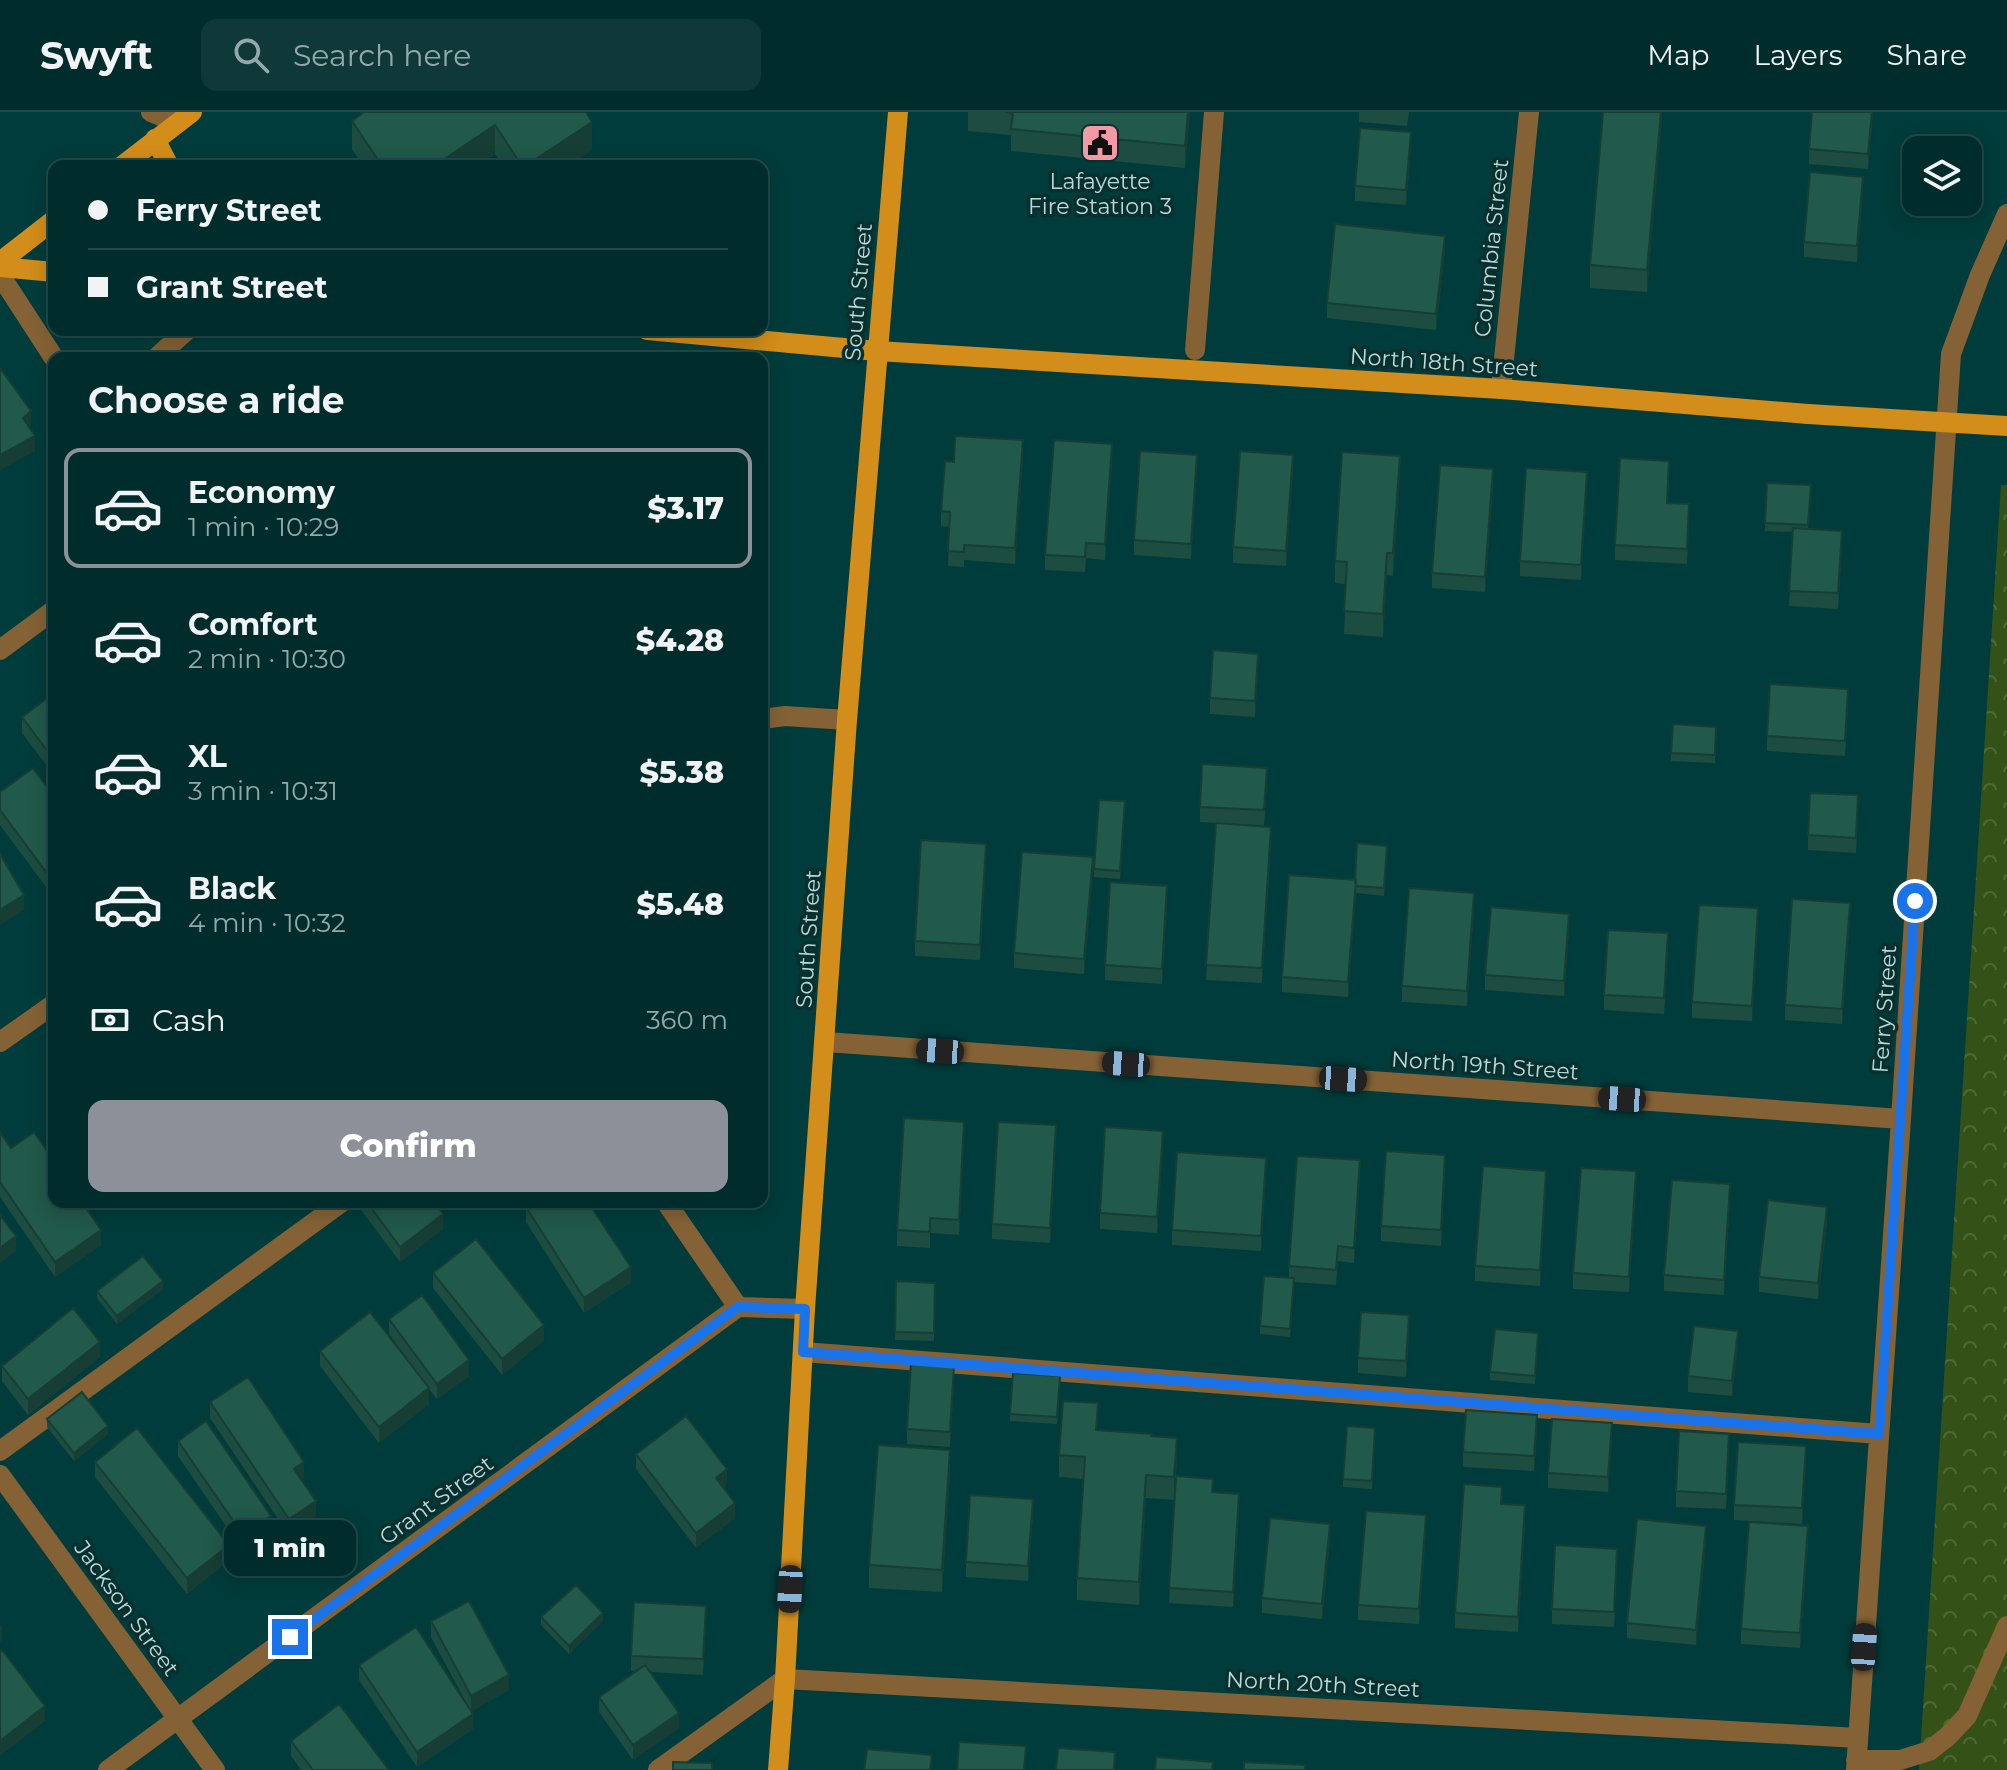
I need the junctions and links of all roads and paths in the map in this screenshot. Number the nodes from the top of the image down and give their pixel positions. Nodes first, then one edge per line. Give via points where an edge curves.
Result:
1 (151, 112) edge
2 (898, 112) edge
3 (1214, 112) edge
4 (1529, 112) edge
5 (185, 118) edge
6 (155, 139) junction
7 (129, 160) edge
8 (166, 160) edge
9 (2007, 214) edge
10 (48, 225) edge
11 (0, 265) edge
12 (48, 271) edge
13 (0, 275) edge
14 (180, 336) edge
15 (713, 336) edge
16 (1195, 350) dead end
17 (877, 351) junction
18 (50, 352) edge
19 (163, 352) edge
20 (1501, 389) junction
21 (2007, 426) edge
22 (48, 614) edge
23 (0, 650) edge
24 (768, 718) edge
25 (847, 720) junction
26 (48, 1008) edge
27 (0, 1042) edge
28 (826, 1042) junction
29 (1901, 1119) junction
30 (334, 1208) edge
31 (670, 1208) edge
32 (738, 1307) junction
33 (805, 1309) junction
34 (803, 1352) junction
35 (1879, 1434) junction
36 (0, 1451) edge
37 (0, 1475) edge
38 (2007, 1626) edge
39 (785, 1679) junction
40 (178, 1719) junction
41 (1858, 1738) junction
42 (1856, 1765) edge
43 (108, 1770) edge
44 (215, 1770) edge
45 (658, 1770) edge
46 (778, 1770) edge

1 - 5 street
2 - 17 main road, South Street
3 - 16 street
4 - 20 street, Columbia Street
5 - 6 main road
6 - 7 main road
6 - 8 main road
9 - 29 street, Ferry Street via 1951,354
10 - 11 main road
11 - 12 main road
13 - 18 street
14 - 19 street
15 - 17 main road, North 18th Street
17 - 20 main road, North 18th Street
17 - 25 main road, South Street
20 - 21 main road, North 18th Street, bridge
22 - 23 street
24 - 25 street
25 - 28 main road, South Street
26 - 27 street
28 - 29 street, North 19th Street
28 - 33 main road, South Street
29 - 35 street, Ferry Street
30 - 36 street
31 - 32 street
32 - 33 street
32 - 40 street, Grant Street
33 - 34 main road, South Street
34 - 35 street
34 - 39 main road, South Street
35 - 41 street, Ferry Street
37 - 40 street, Jackson Street
38 - 42 street via 1967,1716 1947,1737 1929,1751 1900,1760
39 - 41 street, North 20th Street
39 - 45 street
39 - 46 main road, South Street
40 - 43 street, Grant Street
40 - 44 street, Jackson Street
41 - 42 street, Ferry Street

